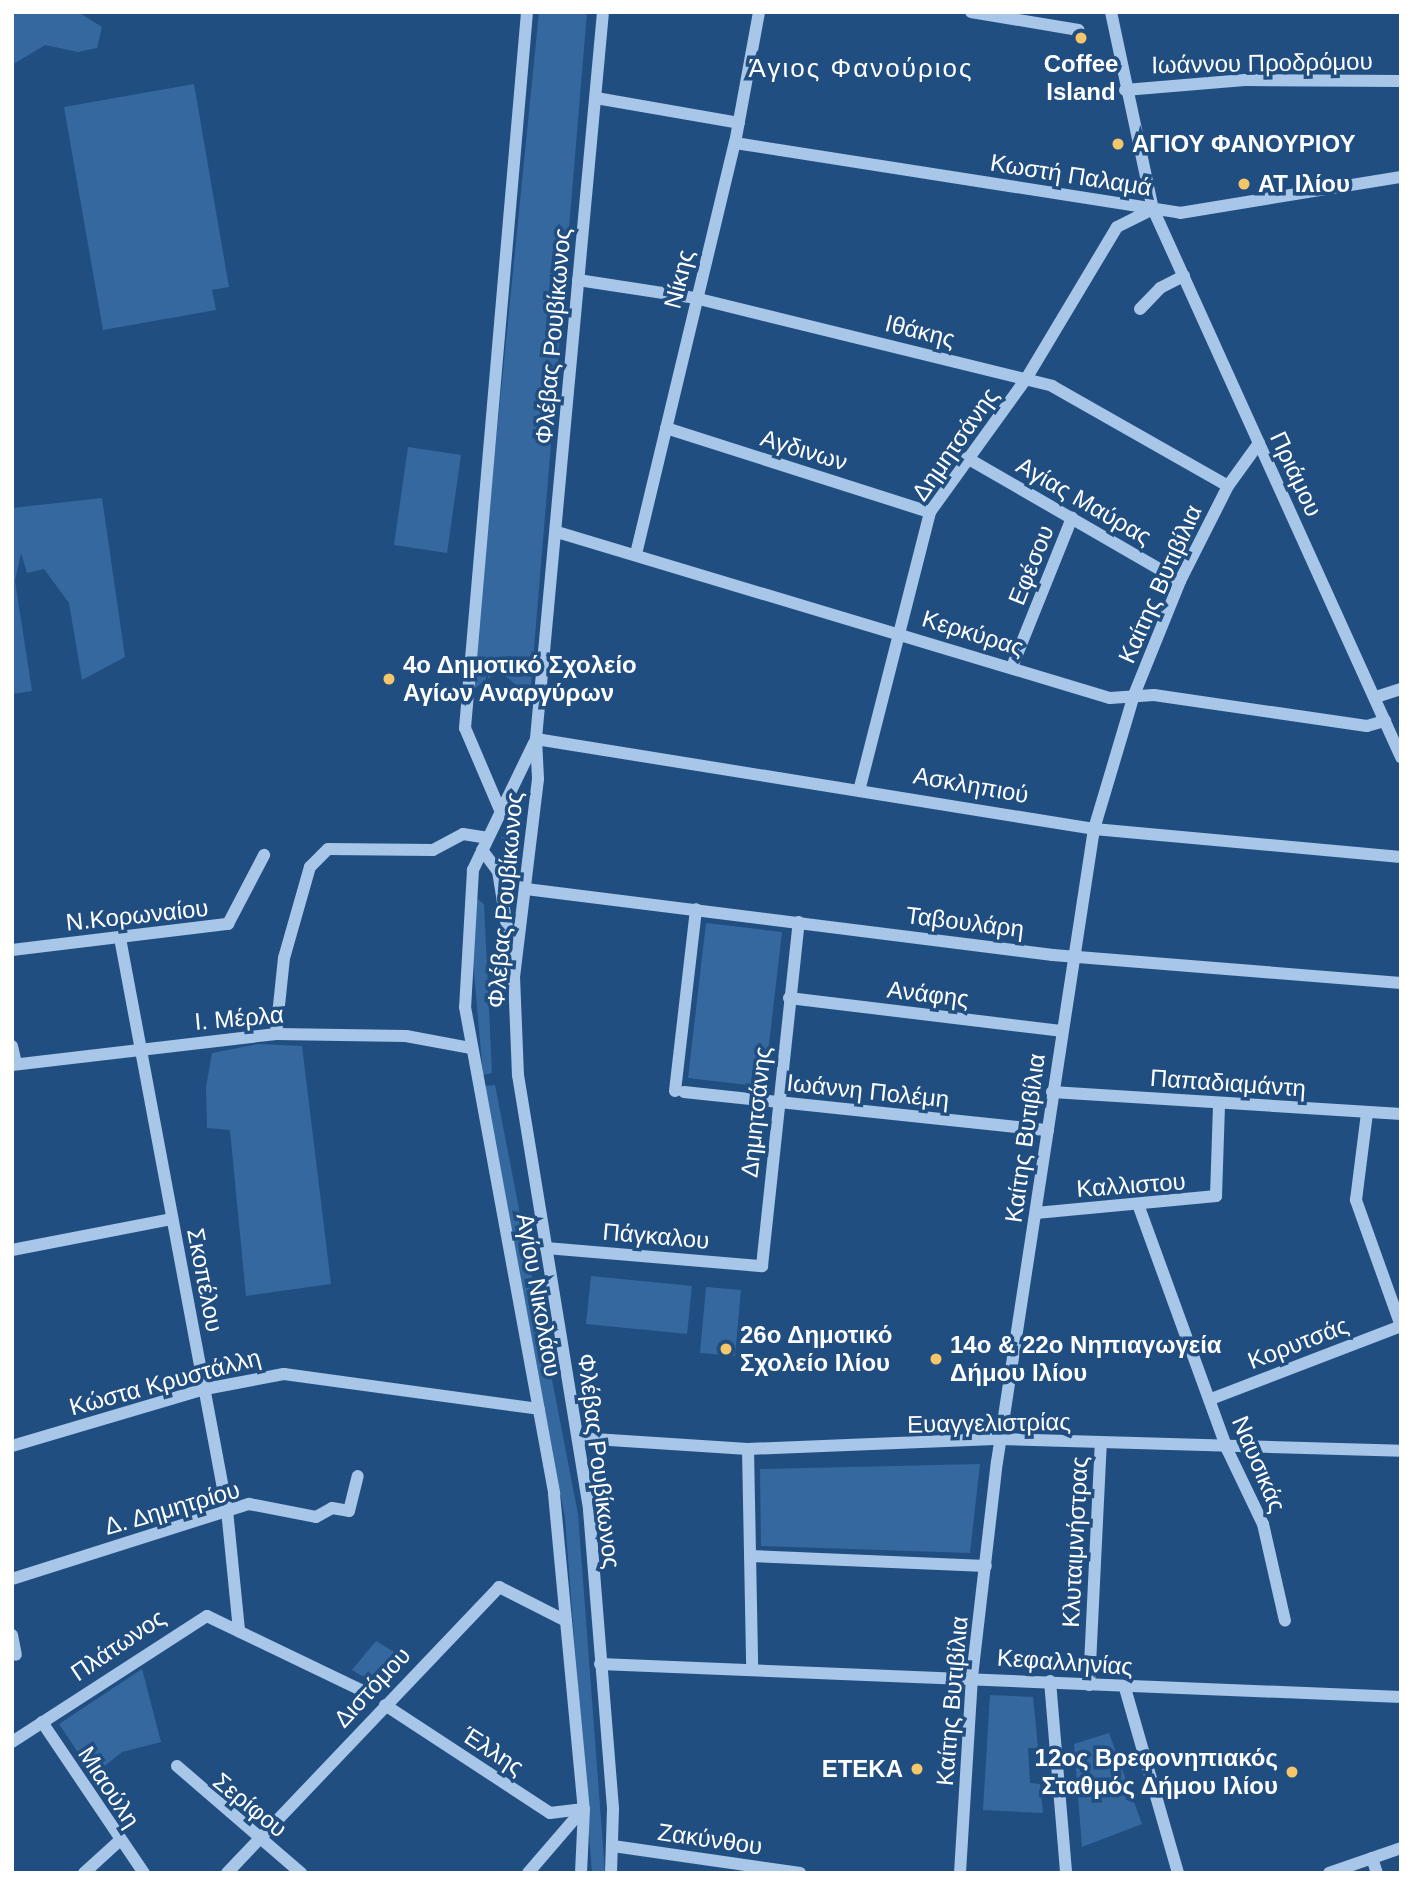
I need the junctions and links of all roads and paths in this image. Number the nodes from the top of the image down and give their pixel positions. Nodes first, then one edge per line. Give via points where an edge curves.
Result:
1 (527, 12) edge
2 (603, 12) edge
3 (759, 12) edge
4 (971, 12) edge
5 (1111, 12) edge
6 (1078, 30) dead end
7 (1401, 81) edge
8 (1125, 90) junction
9 (596, 98) junction
10 (739, 123) junction
11 (735, 143) junction
12 (1401, 177) edge
13 (1153, 209) junction
14 (1184, 276) junction
15 (578, 280) junction
16 (695, 298) junction
17 (1140, 309) dead end
18 (1026, 379) junction
19 (666, 428) junction
20 (1259, 443) junction
21 (967, 458) junction
22 (1228, 486) junction
23 (930, 512) junction
24 (1072, 518) junction
25 (557, 532) junction
26 (636, 554) junction
27 (1180, 582) junction
28 (897, 632) junction
29 (1012, 667) junction
30 (1401, 689) edge
31 (1134, 695) junction
32 (1376, 697) junction
33 (1385, 721) junction
34 (536, 739) junction
35 (1401, 757) edge
36 (860, 787) junction
37 (500, 810) junction
38 (1094, 829) junction
39 (485, 844) junction
40 (264, 855) dead end
41 (1401, 857) edge
42 (526, 889) junction
43 (696, 909) junction
44 (799, 922) junction
45 (120, 938) junction
46 (12, 950) edge
47 (1073, 957) junction
48 (514, 976) junction
49 (1401, 983) edge
50 (789, 999) junction
51 (1061, 1031) junction
52 (276, 1034) junction
53 (12, 1046) edge
54 (470, 1048) junction
55 (141, 1049) junction
56 (14, 1065) edge
57 (1052, 1092) junction
58 (778, 1104) junction
59 (1219, 1105) junction
60 (1367, 1113) junction
61 (1401, 1114) edge
62 (1048, 1130) junction
63 (1139, 1208) junction
64 (1036, 1213) junction
65 (171, 1219) junction
66 (546, 1248) junction
67 (12, 1250) edge
68 (762, 1266) joint
69 (1401, 1326) edge
70 (205, 1389) junction
71 (1211, 1399) junction
72 (539, 1409) junction
73 (579, 1438) junction
74 (1002, 1439) junction
75 (1101, 1443) junction
76 (12, 1446) edge
77 (748, 1449) junction
78 (1227, 1449) junction
79 (1401, 1451) edge
80 (358, 1476) dead end
81 (227, 1510) junction
82 (750, 1556) junction
83 (986, 1566) junction
84 (12, 1579) edge
85 (566, 1621) junction
86 (1285, 1621) dead end
87 (239, 1631) junction
88 (12, 1635) edge
89 (16, 1655) dead end
90 (600, 1664) junction
91 (752, 1667) junction
92 (972, 1677) junction
93 (1050, 1681) junction
94 (1089, 1685) junction
95 (1125, 1688) junction
96 (367, 1693) dead end
97 (1401, 1697) edge
98 (385, 1704) junction
99 (42, 1722) junction
100 (12, 1742) edge
101 (177, 1766) dead end
102 (584, 1809) junction
103 (258, 1839) junction
104 (119, 1841) junction
105 (613, 1846) junction
106 (1401, 1848) edge
107 (1372, 1858) junction
108 (84, 1873) edge
109 (144, 1873) edge
110 (227, 1873) edge
111 (301, 1873) edge
112 (528, 1873) edge
113 (581, 1873) edge
114 (611, 1873) edge
115 (800, 1873) edge
116 (960, 1873) edge
117 (1066, 1873) edge
118 (1178, 1873) edge
119 (1329, 1873) edge
120 (1377, 1873) edge

1 - 37 street via 465,728
2 - 9 street, Φλέβας Ρουβίκωνος
3 - 10 street, Νίκης
4 - 6 street
5 - 8 street, Πριάμου
7 - 8 street, Ιωάννου Προδρόμου via 1245,80
8 - 13 street, Πριάμου
9 - 10 street
9 - 15 street, Φλέβας Ρουβίκωνος
10 - 11 street, Νίκης
11 - 13 street, Κωστή Παλαμά
11 - 16 street, Νίκης
12 - 13 street, Κωστή Παλαμά via 1180,213
13 - 14 street, Πριάμου
13 - 18 street, Δημητσάνης via 1116,227
14 - 17 street via 1160,288
14 - 20 street, Πριάμου
15 - 16 street, Ιθάκης
15 - 25 street, Φλέβας Ρουβίκωνος
16 - 18 street, Ιθάκης
16 - 19 street, Νίκης
18 - 21 street, Δημητσάνης
18 - 22 street, Ιθάκης via 1052,386
19 - 23 street, Αγδινων
19 - 26 street, Νίκης
20 - 22 street, Καίτης Βυτιβίλια
20 - 32 street, Πριάμου
21 - 23 street, Δημητσάνης
21 - 24 street, Αγίας Μαύρας
22 - 27 street, Καίτης Βυτιβίλια
23 - 28 street, Δημητσάνης
24 - 27 street, Αγίας Μαύρας
24 - 29 street, Εφέσου
25 - 26 street, Κερκύρας
25 - 34 street, Φλέβας Ρουβίκωνος
26 - 28 street, Κερκύρας
27 - 31 street, Καίτης Βυτιβίλια
28 - 29 street, Κερκύρας
28 - 36 street, Δημητσάνης
29 - 31 street, Κερκύρας via 1110,698
30 - 32 street
31 - 33 street, Κερκύρας via 1367,726
31 - 38 street, Καίτης Βυτιβίλια
32 - 33 street, Πριάμου
33 - 35 street, Πριάμου
34 - 36 street, Ασκληπιού
34 - 37 street, Αγίου Νικολάου
34 - 42 street, Φλέβας Ρουβίκωνος
36 - 38 street, Ασκληπιού
37 - 39 street, Αγίου Νικολάου
38 - 41 street, Ασκληπιού
38 - 47 street, Καίτης Βυτιβίλια
39 - 48 street via 498,872
39 - 52 street via 463,834 433,850 328,849 310,867 284,958
39 - 54 street, Αγίου Νικολάου via 465,928
40 - 45 street, Ν.Κορωναίου via 228,924
42 - 43 street, Ταβουλάρη
42 - 48 street, Φλέβας Ρουβίκωνος
43 - 44 street, Ταβουλάρη
43 - 58 street, Ιωάννη Πολέμη via 679,1092
44 - 47 street, Ταβουλάρη
44 - 50 street, Δημητσάνης
45 - 46 street, Ν.Κορωναίου
45 - 55 street, Σκοπέλου
47 - 49 street, Ταβουλάρη
47 - 51 street, Καίτης Βυτιβίλια
48 - 66 street, Φλέβας Ρουβίκωνος via 517,1075
50 - 51 street, Ανάφης
50 - 58 street, Δημητσάνης
51 - 57 street, Καίτης Βυτιβίλια
52 - 54 street, Ι. Μέρλα via 406,1036
52 - 55 street, Ι. Μέρλα
53 - 56 street
54 - 72 street, Αγίου Νικολάου
55 - 56 street, Ι. Μέρλα
55 - 65 street, Σκοπέλου
57 - 59 street, Παπαδιαμάντη
57 - 62 street, Καίτης Βυτιβίλια
58 - 62 street, Ιωάννη Πολέμη
58 - 68 street, Δημητσάνης
59 - 60 street, Παπαδιαμάντη
59 - 63 street, Καλλιστου via 1216,1196
60 - 61 street, Παπαδιαμάντη
60 - 69 street via 1356,1200
62 - 64 street, Καίτης Βυτιβίλια
63 - 64 street, Καλλιστου
63 - 71 street, Ναυσικάς
64 - 74 street, Καίτης Βυτιβίλια
65 - 67 street
65 - 70 street, Σκοπέλου
66 - 68 street, Πάγκαλου
66 - 73 street, Φλέβας Ρουβίκωνος
69 - 71 street, Κορυτσάς
70 - 72 street, Κώστα Κρυστάλλη via 284,1374
70 - 76 street, Κώστα Κρυστάλλη
70 - 81 street, Σκοπέλου
71 - 78 street, Ναυσικάς
72 - 85 street, Αγίου Νικολάου
73 - 77 street, Ευαγγελιστρίας
73 - 90 street, Φλέβας Ρουβίκωνος
74 - 75 street, Ευαγγελιστρίας
74 - 77 street, Ευαγγελιστρίας
74 - 83 street, Καίτης Βυτιβίλια
75 - 78 street, Ευαγγελιστρίας
75 - 94 street, Κλυταιμνήστρας
77 - 82 street
78 - 79 street, Ευαγγελιστρίας
78 - 86 street, Ναυσικάς via 1263,1524
80 - 81 street, Δ. Δημητρίου via 349,1511 332,1508 316,1517 249,1504
81 - 84 street, Δ. Δημητρίου
81 - 87 street, Σκοπέλου
82 - 83 street
82 - 91 street
83 - 92 street, Καίτης Βυτιβίλια
85 - 98 street, Διστόμου via 499,1587
85 - 102 street, Αγίου Νικολάου
87 - 96 street, Πλάτωνος
87 - 99 street, Πλάτωνος via 207,1616 184,1625
88 - 89 street
90 - 91 street, Κεφαλληνίας
90 - 105 street, Φλέβας Ρουβίκωνος
91 - 92 street, Κεφαλληνίας
92 - 93 street, Κεφαλληνίας
92 - 116 street, Καίτης Βυτιβίλια
93 - 94 street, Κεφαλληνίας
93 - 117 street
94 - 95 street, Κεφαλληνίας
95 - 97 street, Κεφαλληνίας
95 - 118 street
98 - 102 street, Έλλης via 550,1813
98 - 103 street, Διστόμου
99 - 100 street, Πλάτωνος
99 - 104 street, Μιαούλη
101 - 103 street, Σερίφου
102 - 112 street
102 - 113 street, Αγίου Νικολάου
103 - 110 street, Διστόμου
103 - 111 street, Σερίφου
104 - 108 street
104 - 109 street, Μιαούλη
105 - 114 street, Φλέβας Ρουβίκωνος
105 - 115 street, Ζακύνθου
106 - 107 street
107 - 119 street
107 - 120 street

